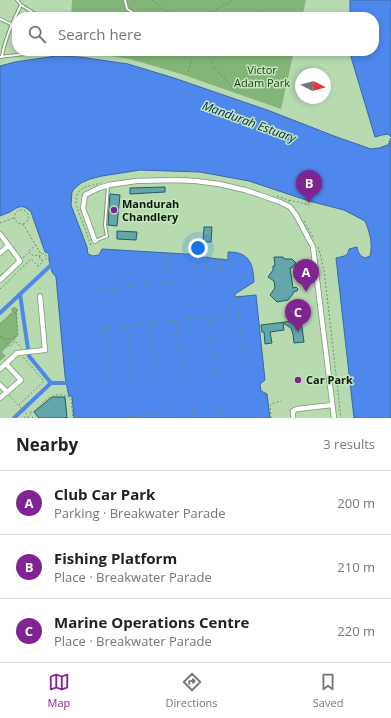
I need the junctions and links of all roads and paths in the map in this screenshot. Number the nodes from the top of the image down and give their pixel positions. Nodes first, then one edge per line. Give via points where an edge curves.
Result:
1 (17, 0) edge
2 (125, 0) edge
3 (152, 0) edge
4 (234, 0) edge
5 (21, 5) junction
6 (18, 12) edge
7 (32, 12) edge
8 (133, 12) edge
9 (168, 12) edge
10 (211, 12) edge
11 (0, 19) edge
12 (12, 24) joint
13 (12, 56) edge
14 (193, 56) edge
15 (210, 56) edge
16 (1, 57) edge
17 (188, 72) dead end
18 (234, 90) dead end
19 (107, 183) junction
20 (275, 196) dead end
21 (288, 200) junction
22 (291, 203) dead end
23 (309, 206) dead end
24 (14, 218) junction
25 (304, 220) dead end
26 (0, 223) edge
27 (23, 224) junction
28 (0, 234) edge
29 (314, 240) dead end
30 (95, 241) joint
31 (36, 245) junction
32 (91, 245) dead end
33 (8, 246) junction
34 (317, 246) dead end
35 (29, 252) junction
36 (0, 253) edge
37 (168, 253) dead end
38 (195, 253) dead end
39 (41, 254) junction
40 (200, 254) dead end
41 (40, 256) junction
42 (207, 256) dead end
43 (217, 257) dead end
44 (223, 257) dead end
45 (43, 260) junction
46 (20, 261) junction
47 (194, 270) dead end
48 (199, 270) dead end
49 (216, 272) dead end
50 (222, 272) dead end
51 (206, 273) dead end
52 (0, 280) edge
53 (0, 289) edge
54 (96, 290) dead end
55 (40, 296) dead end
56 (237, 297) dead end
57 (13, 312) junction
58 (16, 313) junction
59 (238, 313) junction
60 (210, 316) junction
61 (177, 320) junction
62 (150, 323) junction
63 (0, 324) edge
64 (127, 326) junction
65 (104, 328) junction
66 (94, 330) dead end
67 (0, 337) edge
68 (13, 339) junction
69 (15, 341) junction
70 (24, 353) junction
71 (244, 363) dead end
72 (6, 364) junction
73 (0, 369) edge
74 (217, 373) dead end
75 (156, 376) dead end
76 (184, 376) dead end
77 (110, 377) dead end
78 (133, 379) dead end
79 (0, 385) edge
80 (7, 392) junction
81 (0, 398) edge
82 (281, 401) dead end
83 (219, 402) dead end
84 (19, 405) junction
85 (192, 405) dead end
86 (332, 405) junction
87 (244, 415) dead end
88 (24, 418) edge
89 (28, 418) edge
90 (31, 418) edge
91 (72, 418) edge
92 (117, 418) edge
93 (165, 418) edge
94 (193, 418) edge
95 (221, 418) edge
96 (244, 418) edge
97 (271, 418) edge
98 (293, 418) edge
99 (334, 418) edge
100 (341, 418) edge

1 - 5 lane
2 - 8 lane
3 - 9 path
4 - 10 path
5 - 6 lane
5 - 7 lane
11 - 12 lane
12 - 16 lane
13 - 16 lane
14 - 17 path
15 - 18 path via 214,68
19 - 30 lane via 107,236
19 - 30 street via 86,195 83,208
19 - 32 path via 83,188 76,195 76,205
19 - 86 street via 174,180 219,184 245,190 290,207 313,248
20 - 21 path
21 - 22 path
21 - 23 path
24 - 26 path
24 - 27 path via 16,223
24 - 27 path via 19,210 24,210 28,216
25 - 29 path
27 - 31 path
28 - 33 street
31 - 35 path
31 - 39 path
33 - 36 street
33 - 46 street
34 - 100 path via 324,270
35 - 41 path
35 - 46 path
37 - 54 path via 170,282
38 - 47 path
39 - 41 path
39 - 45 path via 47,255 47,259
40 - 48 path
41 - 45 path
42 - 51 path
43 - 49 path
44 - 50 path
45 - 53 path via 38,266 32,259
46 - 52 street
55 - 70 street via 45,350
56 - 59 path
57 - 58 path
57 - 58 path via 14,308 17,309
57 - 63 path
58 - 68 path via 18,334
59 - 60 path
59 - 71 path
60 - 61 path
60 - 74 path
61 - 62 path
61 - 76 path
62 - 64 path
62 - 75 path
64 - 65 path
64 - 78 path
65 - 66 path
65 - 77 path
67 - 68 path
67 - 69 path via 10,347
68 - 69 path
69 - 70 path
70 - 72 street via 17,353
70 - 84 path via 21,356 44,381
72 - 73 street
72 - 80 street via 21,380
79 - 80 street
80 - 81 street
80 - 84 path
82 - 97 path via 271,404
83 - 95 path
84 - 90 path
85 - 94 path
86 - 98 street via 297,409 293,411
86 - 99 street
87 - 96 path
88 - 89 path
90 - 91 path via 33,417 29,413 48,397 56,395 71,398
92 - 93 path via 165,413

